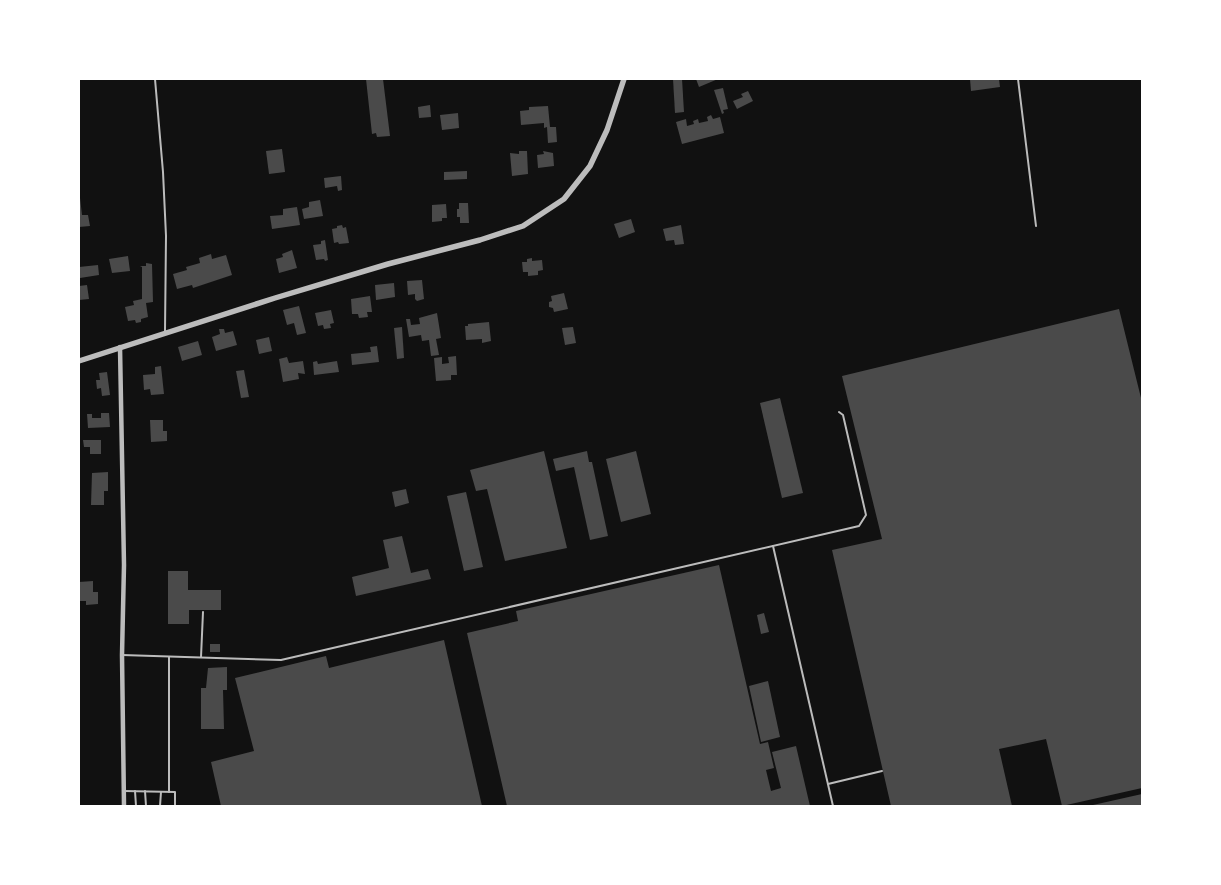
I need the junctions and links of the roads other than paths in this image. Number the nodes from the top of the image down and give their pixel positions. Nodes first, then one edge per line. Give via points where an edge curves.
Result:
1 (155, 79) edge
2 (624, 79) edge
3 (1018, 79) edge
4 (1036, 226) dead end
5 (165, 334) junction
6 (120, 348) junction
7 (79, 361) edge
8 (839, 412) dead end
9 (773, 546) junction
10 (203, 612) dead end
11 (122, 655) junction
12 (169, 657) junction
13 (201, 657) junction
14 (882, 771) dead end
15 (828, 784) junction
16 (124, 791) junction
17 (136, 791) junction
18 (145, 791) junction
19 (161, 792) junction
20 (169, 792) junction
21 (124, 806) edge
22 (136, 806) edge
23 (146, 806) edge
24 (160, 806) edge
25 (175, 806) edge
26 (833, 806) edge

1 - 5 lane via 165,218
2 - 5 street via 607,130 590,166 564,199 524,226 388,264
3 - 4 lane
5 - 6 street
6 - 7 street
6 - 11 street via 124,565
8 - 9 lane via 843,415 866,515 859,526
9 - 13 lane via 281,660
9 - 15 lane
10 - 13 lane
11 - 12 lane
11 - 16 street
12 - 13 lane
12 - 20 lane
14 - 15 lane
15 - 26 lane
16 - 17 lane
16 - 21 street
17 - 18 lane
17 - 22 lane
18 - 19 lane
18 - 23 lane
19 - 20 lane
19 - 24 lane
20 - 25 lane via 175,792

